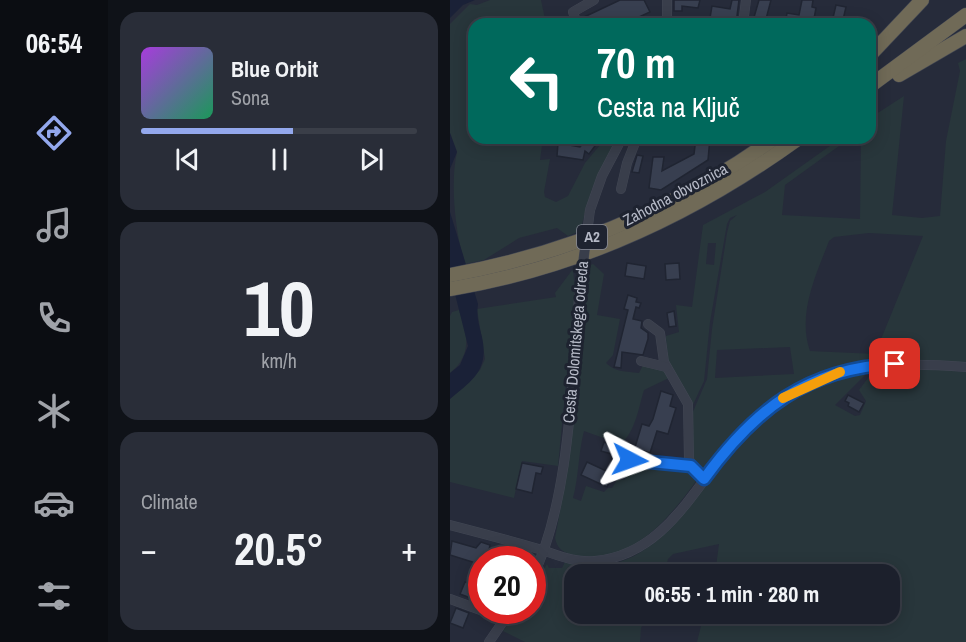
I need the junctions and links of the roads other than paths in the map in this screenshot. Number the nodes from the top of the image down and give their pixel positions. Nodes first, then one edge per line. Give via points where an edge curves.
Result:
1 (594, 0) edge
2 (667, 0) edge
3 (746, 0) edge
4 (910, 0) edge
5 (922, 0) edge
6 (966, 15) edge
7 (575, 18) edge
8 (667, 18) edge
9 (744, 18) edge
10 (966, 36) edge
11 (876, 46) edge
12 (876, 48) edge
13 (876, 83) edge
14 (876, 85) edge
15 (619, 144) edge
16 (635, 144) edge
17 (766, 144) edge
18 (790, 144) edge
19 (621, 189) dead end
20 (450, 275) edge
21 (488, 275) junction
22 (450, 290) edge
23 (648, 324) dead end
24 (641, 361) dead end
25 (666, 367) junction
26 (966, 367) edge
27 (620, 459) dead end
28 (691, 466) junction
29 (704, 479) junction
30 (450, 525) edge
31 (526, 546) edge
32 (545, 546) edge
33 (546, 552) edge
34 (450, 599) edge
35 (468, 606) edge
36 (502, 624) edge
37 (489, 642) edge

1 - 7 street via 573,12
2 - 8 street
3 - 9 street
4 - 11 highway
5 - 12 highway
6 - 13 highway
10 - 14 highway
15 - 32 street, Cesta Dolomitskega odreda, bridge via 590,210 565,446
16 - 19 street
17 - 21 highway, Zahodna obvoznica / A2 via 709,181 648,213
18 - 21 highway, Zahodna obvoznica / A2 via 725,188 655,225 569,260
20 - 21 highway, A2
21 - 22 highway, A2
23 - 25 street via 660,333
24 - 25 street
25 - 28 street via 688,404 686,438
26 - 29 street via 866,366 813,382 760,414
27 - 28 street
28 - 29 street
29 - 33 street via 671,522 628,553 593,561
30 - 31 street
34 - 35 street
36 - 37 street

